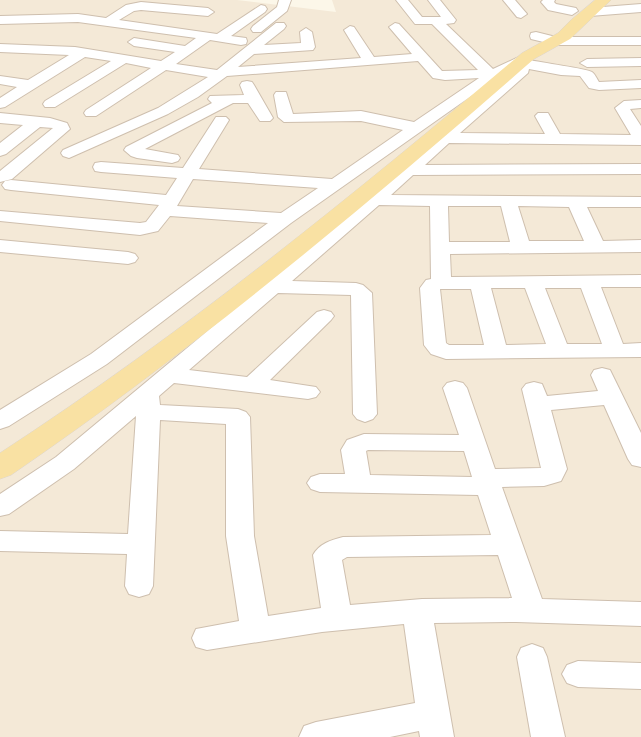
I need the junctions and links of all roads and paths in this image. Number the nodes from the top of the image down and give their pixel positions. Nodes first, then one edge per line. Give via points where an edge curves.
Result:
1 (285, 0) edge
2 (402, 0) edge
3 (434, 0) edge
4 (510, 0) edge
5 (549, 0) edge
6 (604, 0) edge
7 (112, 6) dead end
8 (30, 7) dead end
9 (50, 7) junction
10 (75, 7) dead end
11 (130, 8) junction
12 (641, 8) edge
13 (261, 9) dead end
14 (622, 10) junction
15 (582, 12) edge
16 (521, 14) dead end
17 (0, 20) edge
18 (436, 21) junction
19 (45, 22) junction
20 (641, 22) edge
21 (280, 26) dead end
22 (395, 27) dead end
23 (154, 29) junction
24 (350, 30) dead end
25 (120, 31) junction
26 (175, 32) junction
27 (306, 32) dead end
28 (213, 37) junction
29 (556, 41) junction
30 (625, 42) junction
31 (641, 42) edge
32 (599, 43) junction
33 (152, 45) junction
34 (244, 46) junction
35 (0, 48) edge
36 (289, 48) junction
37 (186, 50) junction
38 (228, 52) dead end
39 (88, 53) junction
40 (118, 55) junction
41 (526, 55) junction
42 (422, 58) junction
43 (370, 61) junction
44 (641, 62) edge
45 (586, 63) dead end
46 (40, 65) dead end
47 (163, 66) junction
48 (289, 67) junction
49 (58, 68) junction
50 (219, 70) junction
51 (242, 70) junction
52 (494, 77) junction
53 (0, 80) edge
54 (292, 83) dead end
55 (641, 84) edge
56 (30, 85) junction
57 (281, 95) dead end
58 (184, 98) junction
59 (230, 99) junction
60 (253, 99) junction
61 (0, 104) edge
62 (50, 104) dead end
63 (641, 104) edge
64 (91, 113) dead end
65 (543, 116) dead end
66 (0, 118) edge
67 (265, 118) dead end
68 (221, 120) dead end
69 (36, 122) junction
70 (418, 128) junction
71 (639, 133) edge
72 (445, 138) junction
73 (555, 139) junction
74 (574, 140) junction
75 (0, 151) edge
76 (69, 153) dead end
77 (101, 167) dead end
78 (192, 167) junction
79 (589, 169) junction
80 (641, 169) edge
81 (408, 170) junction
82 (6, 181) edge
83 (336, 184) junction
84 (97, 195) junction
85 (374, 200) junction
86 (439, 201) junction
87 (508, 202) junction
88 (576, 202) junction
89 (641, 202) edge
90 (168, 206) junction
91 (0, 216) edge
92 (285, 219) junction
93 (74, 223) junction
94 (641, 246) edge
95 (521, 247) junction
96 (596, 247) junction
97 (2, 248) edge
98 (440, 248) junction
99 (128, 258) dead end
100 (588, 281) junction
101 (641, 281) edge
102 (533, 282) junction
103 (441, 283) junction
104 (480, 283) junction
105 (273, 287) junction
106 (324, 316) dead end
107 (615, 350) junction
108 (641, 350) edge
109 (559, 351) junction
110 (497, 352) junction
111 (602, 375) dead end
112 (169, 376) junction
113 (252, 386) junction
114 (455, 388) dead end
115 (308, 392) dead end
116 (612, 397) junction
117 (148, 402) junction
118 (365, 414) dead end
119 (0, 421) edge
120 (474, 443) junction
121 (641, 459) edge
122 (0, 468) edge
123 (487, 482) junction
124 (320, 483) dead end
125 (359, 484) junction
126 (0, 507) edge
127 (0, 541) edge
128 (141, 544) junction
129 (509, 545) junction
130 (139, 586) dead end
131 (531, 611) junction
132 (417, 612) junction
133 (641, 614) edge
134 (337, 618) junction
135 (255, 630) junction
136 (207, 638) dead end
137 (532, 657) dead end
138 (578, 674) dead end
139 (641, 676) edge
140 (435, 725) edge
141 (316, 737) edge
142 (548, 737) edge

1 - 34 street via 283,8
2 - 18 street via 419,21
3 - 18 street via 450,20
4 - 16 street
5 - 15 street via 547,2 552,7
6 - 15 main road
7 - 11 street
8 - 9 street
9 - 10 street
9 - 19 street
11 - 25 street
11 - 26 street via 213,9
12 - 14 street
13 - 28 street
14 - 15 street
14 - 20 street
15 - 29 main road
15 - 30 street
15 - 32 street
15 - 41 main road via 554,24
17 - 19 street
18 - 52 street
19 - 25 street via 95,31
21 - 34 street
22 - 42 street
23 - 25 street
23 - 25 street via 138,26
23 - 26 street
24 - 43 street
25 - 33 street
25 - 40 street
26 - 28 street
26 - 33 street
27 - 36 street via 309,46
28 - 34 street
28 - 37 street
29 - 32 street
29 - 41 main road
29 - 41 street
30 - 31 street
30 - 32 street
33 - 37 street
33 - 40 street
34 - 36 street
34 - 38 street
34 - 50 street
35 - 39 street
36 - 48 street
37 - 47 street
39 - 40 street
39 - 49 street
40 - 47 street
40 - 62 street
41 - 52 main road
41 - 55 street via 561,71 587,74 594,85
41 - 72 street via 523,70
42 - 43 street
42 - 52 street via 440,76
43 - 48 street
44 - 45 street
46 - 49 street
47 - 50 street via 201,72
47 - 64 street
48 - 51 street
48 - 54 street
49 - 56 street
50 - 51 street
50 - 58 street
51 - 60 street
52 - 70 street
52 - 122 main road via 221,310 92,406
53 - 56 street
56 - 61 street
57 - 70 street via 289,119 367,117
58 - 59 street
58 - 76 street
59 - 60 street
59 - 78 street via 132,150
60 - 67 street
63 - 71 street via 622,108
65 - 73 street
66 - 69 street
68 - 78 street
69 - 75 street
69 - 82 street via 59,124 62,129 6,175
70 - 83 street
71 - 74 street
72 - 73 street
72 - 81 street
73 - 74 street
74 - 79 street
77 - 78 street
78 - 83 street
78 - 90 street
79 - 80 street
79 - 81 street
81 - 85 street
82 - 84 street
83 - 92 street
84 - 90 street
84 - 93 street
85 - 86 street
85 - 105 street
86 - 87 street
86 - 98 street
87 - 88 street
87 - 95 street
88 - 89 street
88 - 96 street
90 - 92 street
90 - 93 street via 156,224 147,229
91 - 93 street
92 - 119 street via 99,359
94 - 96 street
95 - 96 street
95 - 98 street
97 - 99 street
98 - 103 street
100 - 101 street
100 - 102 street
100 - 107 street
102 - 104 street
102 - 109 street
103 - 104 street
103 - 110 street via 430,288 439,349 446,352
104 - 110 street
105 - 112 street
105 - 118 street via 356,289 362,294
106 - 113 street
107 - 108 street
107 - 109 street
109 - 110 street
111 - 116 street
112 - 113 street
112 - 117 street
113 - 115 street
114 - 120 street
116 - 121 street
116 - 123 street via 536,396 554,469 552,475
117 - 126 street via 65,464
117 - 128 street
117 - 135 street via 238,417 240,536
120 - 123 street
120 - 125 street via 364,442 353,450
123 - 125 street
123 - 129 street
124 - 125 street
127 - 128 street
128 - 130 street
129 - 131 street
129 - 134 street via 343,547 330,552 327,555
131 - 132 street
131 - 133 street
132 - 134 street
132 - 140 street
134 - 135 street
135 - 136 street
137 - 142 street
138 - 139 street
140 - 141 street

